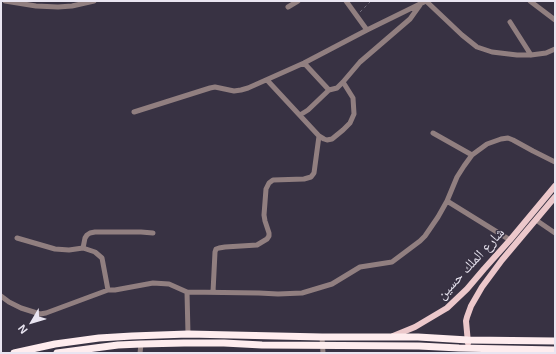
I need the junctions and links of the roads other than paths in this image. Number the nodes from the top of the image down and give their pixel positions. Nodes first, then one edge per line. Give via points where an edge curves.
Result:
1 (5, 1) edge
2 (94, 1) edge
3 (298, 1) edge
4 (346, 1) edge
5 (530, 1) edge
6 (421, 4) junction
7 (288, 7) dead end
8 (555, 20) edge
9 (510, 22) dead end
10 (367, 30) junction
11 (555, 49) edge
12 (531, 55) junction
13 (304, 63) junction
14 (267, 80) junction
15 (343, 82) junction
16 (329, 90) junction
17 (134, 112) dead end
18 (300, 115) junction
19 (433, 133) dead end
20 (319, 136) junction
21 (472, 155) junction
22 (555, 162) edge
23 (555, 186) edge
24 (555, 197) edge
25 (447, 202) junction
26 (533, 220) junction
27 (153, 233) dead end
28 (555, 233) edge
29 (17, 238) dead end
30 (510, 240) junction
31 (83, 248) junction
32 (108, 290) junction
33 (187, 292) junction
34 (213, 292) junction
35 (470, 294) junction
36 (1, 296) edge
37 (188, 334) junction
38 (322, 337) junction
39 (388, 337) junction
40 (468, 340) junction
41 (555, 341) edge
42 (141, 344) junction
43 (468, 348) junction
44 (322, 349) edge
45 (458, 350) edge
46 (555, 350) edge
47 (14, 353) edge
48 (57, 353) edge
49 (140, 353) edge

1 - 2 street via 58,7
3 - 7 street
4 - 10 street
5 - 8 street
6 - 10 street
6 - 12 street via 426,1 477,47 503,54
6 - 15 street via 410,19 360,62
9 - 12 street
10 - 13 street
11 - 12 street
13 - 14 street
13 - 16 street
14 - 17 street via 234,91 210,88
14 - 18 street
15 - 16 street via 337,88
15 - 20 street via 353,98 353,118 348,126 332,139 327,140
16 - 18 street
18 - 20 street
19 - 21 street
20 - 34 street via 311,177 273,180 269,183 266,189 264,215 269,233 267,239 257,245 216,249
21 - 22 street via 487,144 508,138
21 - 25 street via 457,177
23 - 26 main road, شارع الملك حسين
24 - 26 main road, شارع الملك حسين
25 - 30 street
25 - 34 street via 425,236 392,262 365,265 332,284 302,293
26 - 28 street
26 - 30 main road, شارع الملك حسين
26 - 35 main road, شارع الملك حسين via 502,260
27 - 31 street via 90,233 85,238
29 - 31 street via 55,249
30 - 35 main road, شارع الملك حسين
31 - 32 street via 95,252 102,258
32 - 33 street via 162,283
32 - 36 street via 40,314 21,308
33 - 34 street
33 - 37 street
35 - 39 main road, شارع الملك حسين via 415,327
35 - 40 main road, شارع الملك حسين via 471,306 466,325
37 - 38 highway
37 - 47 highway via 99,338
38 - 39 highway
38 - 44 street
39 - 40 highway
40 - 41 highway
40 - 43 main road, شارع الملك حسين
42 - 44 highway via 224,343
42 - 48 highway
42 - 49 street
43 - 45 highway
43 - 46 highway
44 - 45 highway via 419,346

